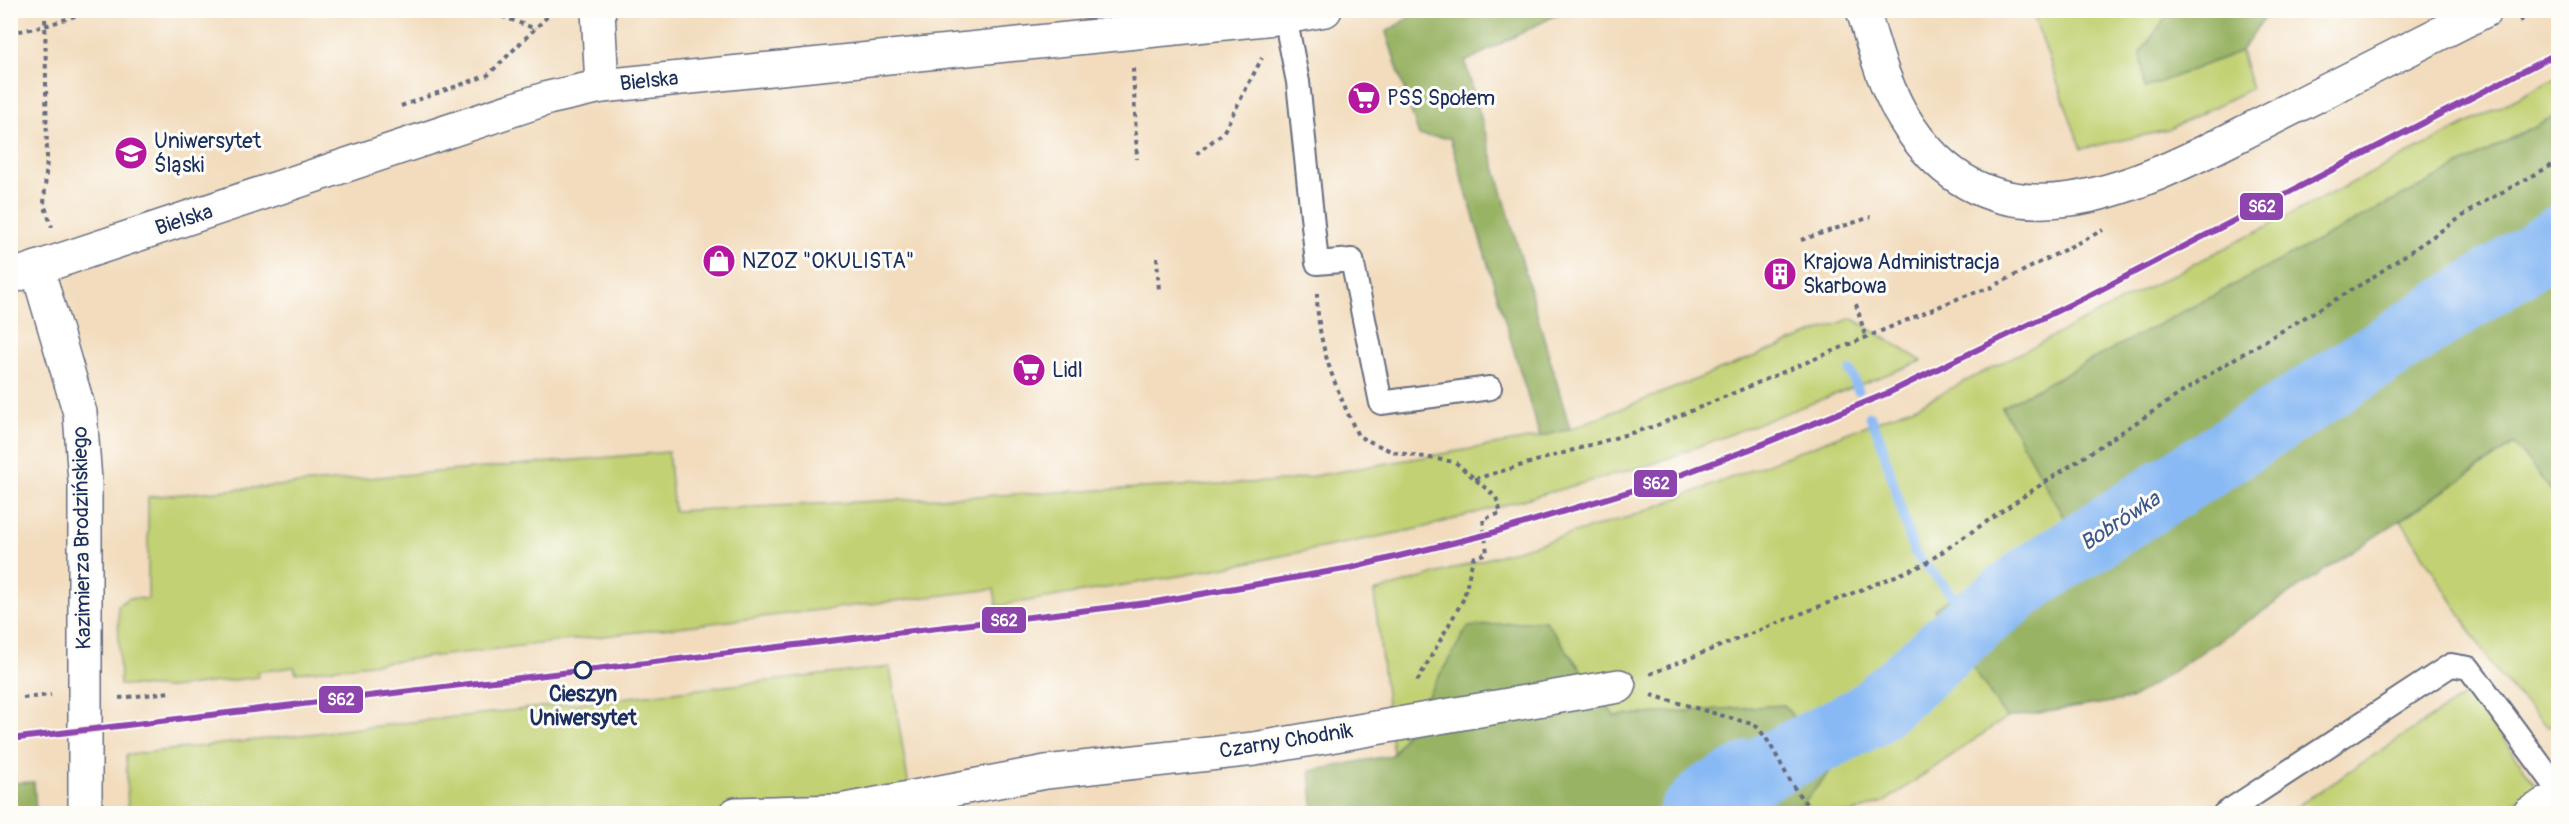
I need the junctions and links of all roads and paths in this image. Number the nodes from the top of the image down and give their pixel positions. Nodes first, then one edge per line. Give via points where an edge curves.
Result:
1 (45, 10) edge
2 (93, 10) edge
3 (485, 10) edge
4 (554, 10) edge
5 (598, 10) edge
6 (1863, 10) edge
7 (2486, 10) edge
8 (1310, 12) edge
9 (45, 26) junction
10 (536, 29) junction
11 (1130, 32) junction
12 (10, 33) edge
13 (1266, 50) dead end
14 (602, 86) junction
15 (399, 107) dead end
16 (1196, 154) dead end
17 (1137, 159) dead end
18 (2559, 162) edge
19 (1871, 217) dead end
20 (54, 232) dead end
21 (1801, 240) dead end
22 (1157, 257) dead end
23 (2043, 261) dead end
24 (1317, 263) junction
25 (23, 272) edge
26 (1159, 292) dead end
27 (1856, 304) dead end
28 (1866, 338) junction
29 (1490, 388) dead end
30 (1475, 479) junction
31 (1619, 686) junction
32 (168, 692) dead end
33 (54, 694) dead end
34 (23, 698) dead end
35 (120, 698) dead end
36 (1409, 721) junction
37 (2559, 789) edge
38 (2559, 798) edge
39 (85, 813) edge
40 (736, 813) edge
41 (1818, 813) edge
42 (2224, 813) edge
43 (2529, 813) edge

1 - 9 path
2 - 9 path
3 - 10 path
4 - 10 path
5 - 14 street
6 - 7 street via 1883,75 1897,106 1923,145 1979,188 2003,197 2054,201 2125,187 2184,162
8 - 11 street, Bielska
8 - 24 lane via 1298,82
9 - 12 path
9 - 20 path via 44,204
10 - 15 path via 488,75
11 - 14 street, Bielska
11 - 17 path
13 - 16 path via 1223,133
14 - 25 street, Bielska via 548,98
18 - 31 path via 2482,203 2370,279 2224,365 1923,565
19 - 21 path
22 - 26 path
23 - 28 path via 1992,287
24 - 29 lane via 1353,260 1381,403
24 - 30 path via 1317,313 1329,371 1358,436 1393,452 1455,462
25 - 39 street, Kazimierza Brodzińskiego via 80,413 85,481
27 - 28 path
28 - 30 path via 1655,426
30 - 36 path via 1496,497 1502,513 1483,519 1487,553 1473,558 1464,598 1414,687
31 - 36 street, Czarny Chodnik
31 - 41 path via 1755,725 1796,790
32 - 35 path
33 - 34 path
36 - 40 street, Czarny Chodnik via 1254,749 1046,772 840,811
37 - 42 lane via 2469,668 2451,664
38 - 43 street

